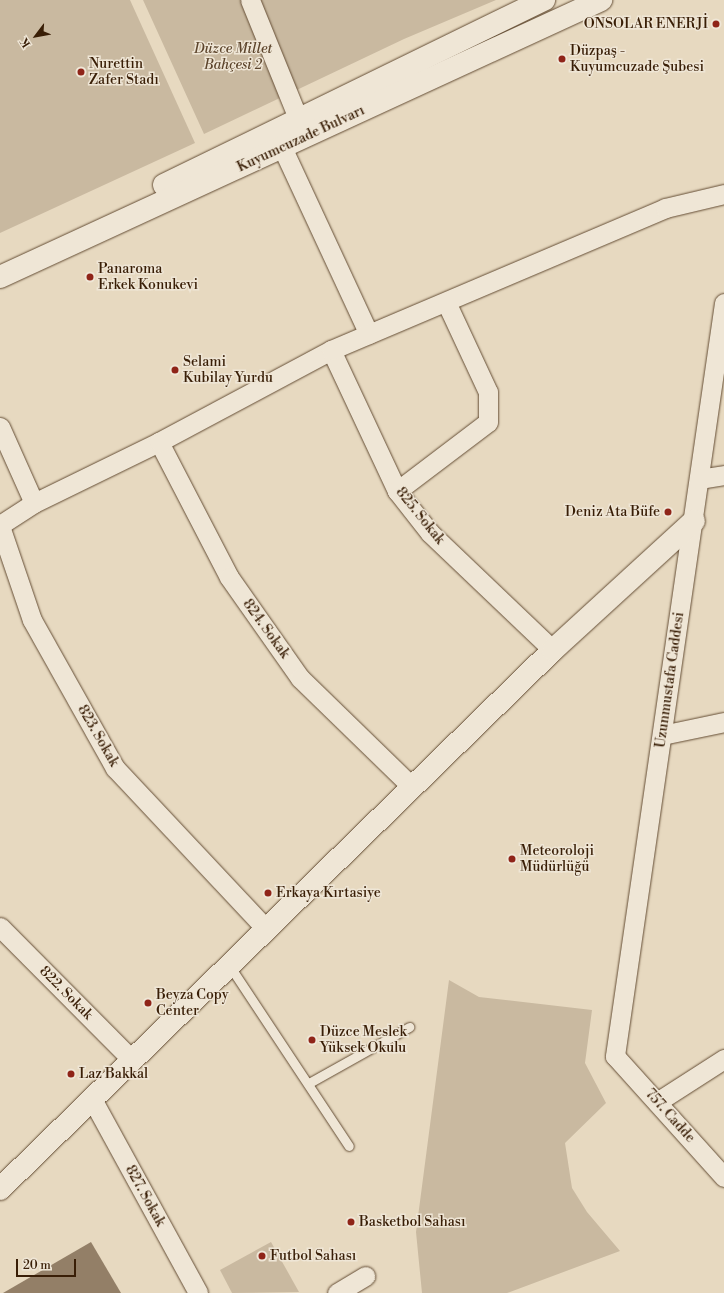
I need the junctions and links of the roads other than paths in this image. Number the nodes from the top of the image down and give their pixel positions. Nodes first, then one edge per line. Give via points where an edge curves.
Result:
1 (250, 0) edge
2 (544, 0) edge
3 (601, 0) edge
4 (302, 128) junction
5 (282, 147) junction
6 (724, 194) edge
7 (0, 261) edge
8 (0, 277) edge
9 (446, 302) junction
10 (724, 303) edge
11 (369, 334) junction
12 (331, 350) junction
13 (0, 427) edge
14 (159, 442) junction
15 (724, 476) edge
16 (699, 479) junction
17 (397, 491) junction
18 (34, 503) junction
19 (694, 521) junction
20 (0, 525) edge
21 (553, 650) junction
22 (724, 722) edge
23 (662, 735) junction
24 (412, 787) junction
25 (0, 927) edge
26 (266, 929) junction
27 (229, 965) junction
28 (409, 1027) dead end
29 (615, 1056) joint
30 (724, 1059) edge
31 (132, 1060) junction
32 (309, 1083) junction
33 (92, 1099) junction
34 (657, 1102) junction
35 (349, 1146) dead end
36 (724, 1176) edge
37 (0, 1189) edge
38 (365, 1276) dead end
39 (198, 1293) edge
40 (336, 1293) edge

1 - 4 street
2 - 4 main road, Kuyumcuzade Bulvarı
3 - 4 main road, Kuyumcuzade Bulvarı
4 - 5 main road, Kuyumcuzade Bulvarı
4 - 7 main road, Kuyumcuzade Bulvarı
5 - 8 main road, Kuyumcuzade Bulvarı
5 - 11 street
6 - 9 street via 665,208
9 - 11 street
9 - 17 street via 488,392 488,422
10 - 16 street, Uzunmustafa Caddesi
11 - 12 street
12 - 14 street
12 - 17 street, 825. Sokak
13 - 18 street
14 - 18 street
14 - 24 street, 824. Sokak via 229,577 300,678
15 - 16 street
16 - 19 street, Uzunmustafa Caddesi
17 - 21 street, 825. Sokak via 430,533
18 - 20 street
19 - 21 main road
19 - 23 street, Uzunmustafa Caddesi
20 - 26 street, 823. Sokak via 32,620 115,768
21 - 24 main road
22 - 23 street
23 - 29 street, Uzunmustafa Caddesi
24 - 26 main road
25 - 31 street, 822. Sokak
26 - 27 main road
27 - 31 main road
27 - 32 lane
28 - 32 lane
29 - 34 street, 757. Cadde
30 - 34 street
31 - 33 main road
32 - 35 lane
33 - 37 main road
33 - 39 street, 827. Sokak
34 - 36 street, 757. Cadde
38 - 40 street

